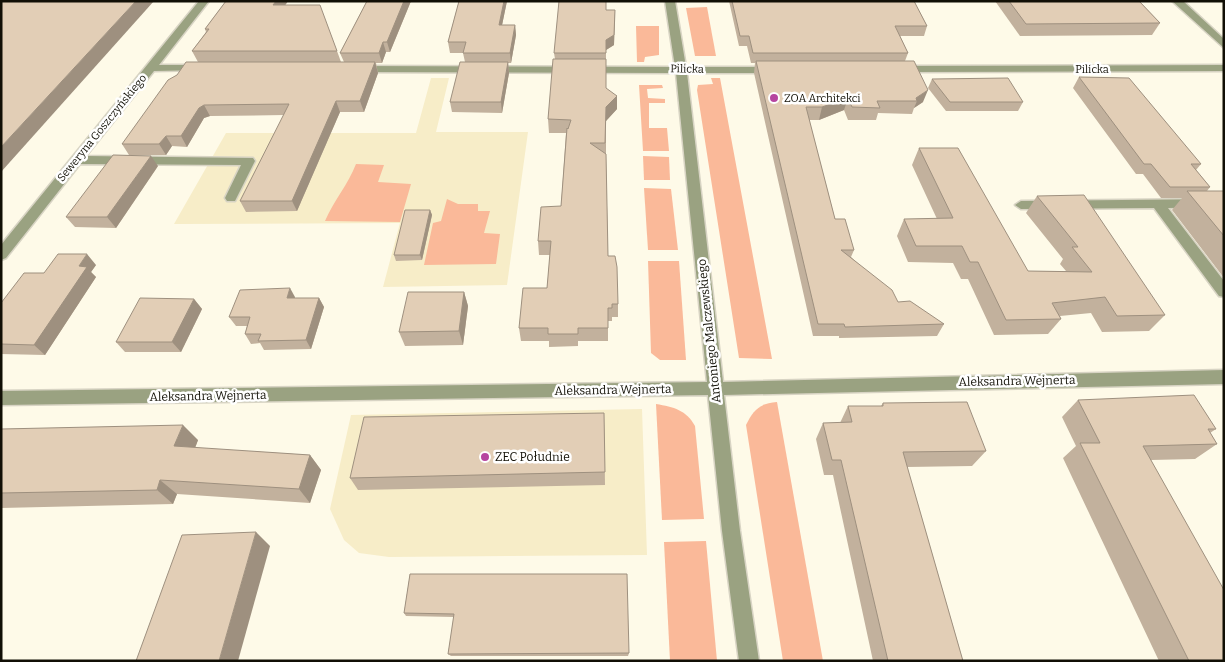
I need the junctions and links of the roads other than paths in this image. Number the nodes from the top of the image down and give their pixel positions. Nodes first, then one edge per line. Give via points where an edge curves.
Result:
1 (204, 1) edge
2 (670, 1) edge
3 (1177, 1) edge
4 (1224, 45) edge
5 (150, 68) junction
6 (209, 68) edge
7 (1224, 68) edge
8 (345, 69) edge
9 (681, 69) junction
10 (889, 69) edge
11 (781, 70) edge
12 (77, 160) junction
13 (231, 198) dead end
14 (1224, 203) edge
15 (1158, 204) junction
16 (1021, 205) dead end
17 (1, 256) edge
18 (1224, 292) edge
19 (1224, 377) edge
20 (715, 388) junction
21 (1, 398) edge
22 (750, 661) edge

1 - 5 street, Seweryna Goszczyńskiego
2 - 9 street, Antoniego Malczewskiego
3 - 4 street
5 - 6 street
5 - 12 street, Seweryna Goszczyńskiego
7 - 10 street, Pilicka
8 - 9 street, Pilicka
9 - 11 street, Pilicka
9 - 20 street, Antoniego Malczewskiego
12 - 13 street via 249,161
12 - 17 street, Seweryna Goszczyńskiego
14 - 15 street
15 - 16 street
15 - 18 street
19 - 20 street, Aleksandra Wejnerta
20 - 21 street, Aleksandra Wejnerta
20 - 22 street, Antoniego Malczewskiego

